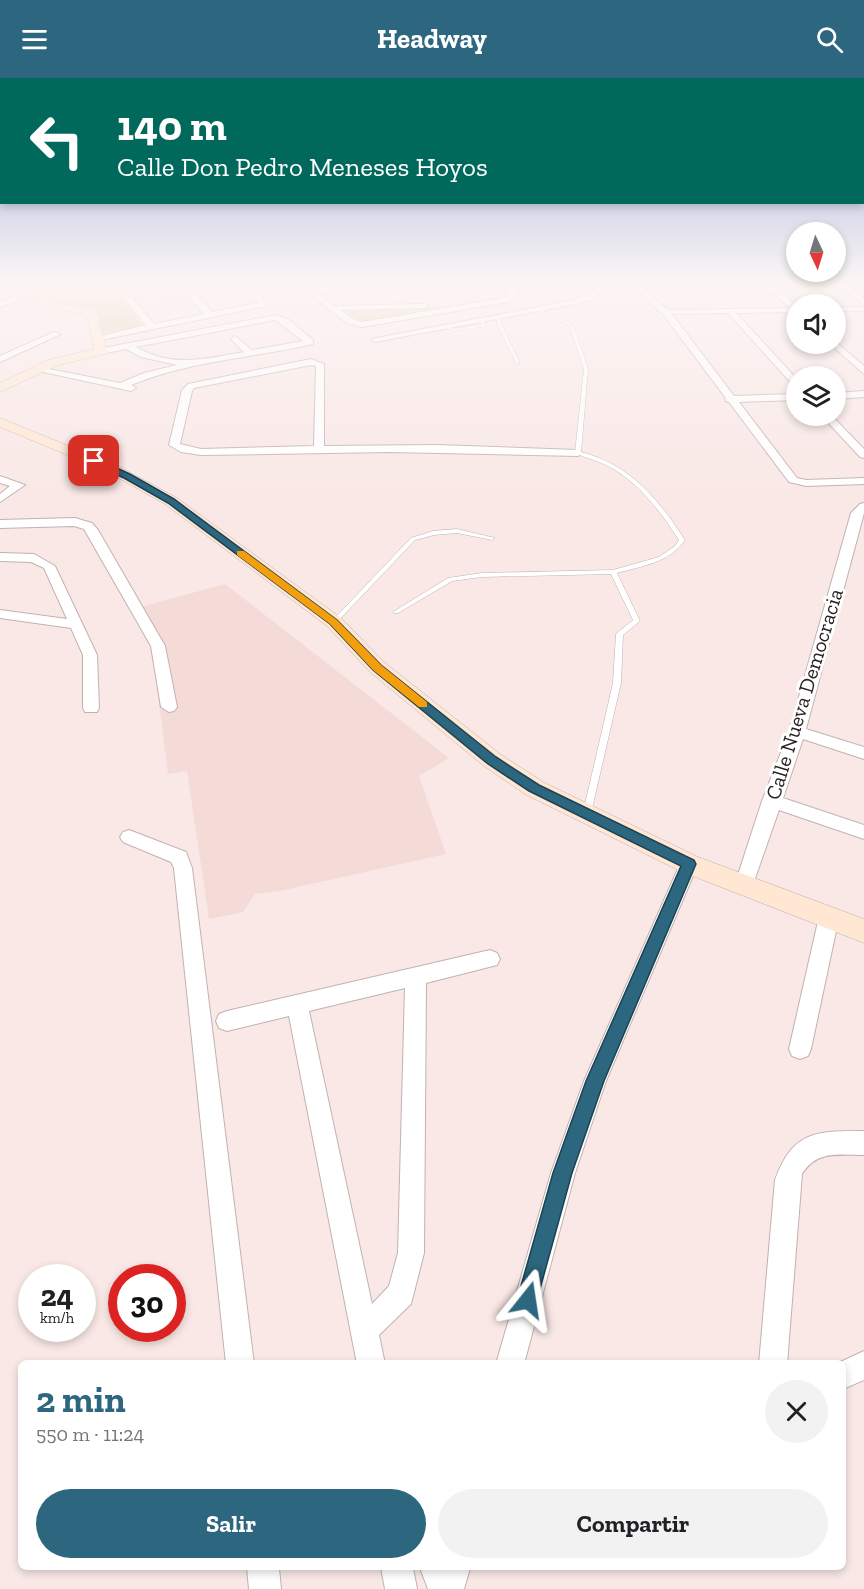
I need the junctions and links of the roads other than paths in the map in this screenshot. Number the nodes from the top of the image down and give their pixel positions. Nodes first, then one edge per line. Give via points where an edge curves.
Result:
1 (11, 354) joint
2 (91, 354) edge
3 (141, 354) edge
4 (251, 354) edge
5 (513, 354) edge
6 (581, 354) edge
7 (696, 354) edge
8 (769, 354) edge
9 (845, 354) edge
10 (178, 355) dead end
11 (0, 359) edge
12 (52, 363) junction
13 (518, 363) dead end
14 (186, 364) junction
15 (39, 370) junction
16 (864, 371) edge
17 (786, 372) edge
18 (0, 388) edge
19 (864, 394) edge
20 (846, 395) edge
21 (786, 397) edge
22 (729, 399) junction
23 (0, 422) edge
24 (836, 426) edge
25 (319, 448) junction
26 (578, 453) junction
27 (864, 455) edge
28 (0, 479) edge
29 (864, 481) edge
30 (0, 499) edge
31 (864, 506) edge
32 (0, 524) edge
33 (492, 538) dead end
34 (0, 557) edge
35 (613, 572) junction
36 (396, 612) dead end
37 (0, 614) edge
38 (334, 622) junction
39 (78, 625) junction
40 (169, 707) dead end
41 (91, 708) dead end
42 (797, 732) junction
43 (864, 753) edge
44 (771, 801) junction
45 (587, 813) junction
46 (864, 832) edge
47 (129, 837) dead end
48 (689, 864) junction
49 (744, 884) junction
50 (829, 917) junction
51 (864, 931) edge
52 (490, 959) dead end
53 (416, 976) junction
54 (297, 1005) junction
55 (227, 1021) dead end
56 (800, 1049) dead end
57 (864, 1143) edge
58 (364, 1331) junction
59 (240, 1360) edge
60 (369, 1360) edge
61 (511, 1360) edge
62 (773, 1360) edge
63 (864, 1365) edge
64 (846, 1374) edge
65 (263, 1570) edge
66 (397, 1570) edge
67 (437, 1570) edge
68 (453, 1570) edge
69 (266, 1589) edge
70 (401, 1589) edge
71 (446, 1589) edge

1 - 11 street
1 - 12 street
2 - 12 street
3 - 14 street
4 - 14 street
5 - 13 lane
6 - 26 lane via 586,369
7 - 22 street
8 - 17 street
9 - 16 street
10 - 14 street
12 - 15 street
14 - 15 street via 147,375 127,386
15 - 18 street
19 - 20 street
21 - 22 street
22 - 29 street via 789,476 799,482
23 - 38 street via 113,469 171,501
24 - 27 street
25 - 25 street via 320,363 311,362 191,386 174,445 201,452
25 - 26 street via 477,447
26 - 35 lane via 597,456 643,489 662,509 681,540 677,549 666,556
28 - 30 street via 19,485
31 - 42 street, Calle Nueva Democracia via 857,513
32 - 40 street via 75,522 88,526 159,646
33 - 38 lane via 457,531 413,539
34 - 39 street via 28,557 49,566
35 - 36 lane via 450,579
35 - 45 lane via 637,621 620,634 617,683
37 - 39 street
38 - 45 street via 377,667 492,760 534,788
39 - 41 street via 90,655
42 - 43 street
42 - 44 street, Calle Nueva Democracia
44 - 46 street
44 - 49 street, Calle Nueva Democracia
45 - 48 street
47 - 59 street via 179,856 183,868
48 - 49 street
48 - 61 street via 595,1081 563,1173
49 - 50 street
50 - 51 street
50 - 56 street
52 - 53 street
53 - 54 street
53 - 58 street via 411,1253 401,1294
54 - 55 street
54 - 58 street
57 - 62 street via 819,1145 800,1152 791,1163
58 - 60 street
63 - 64 street
65 - 69 street
66 - 70 street
67 - 71 street
68 - 71 street

